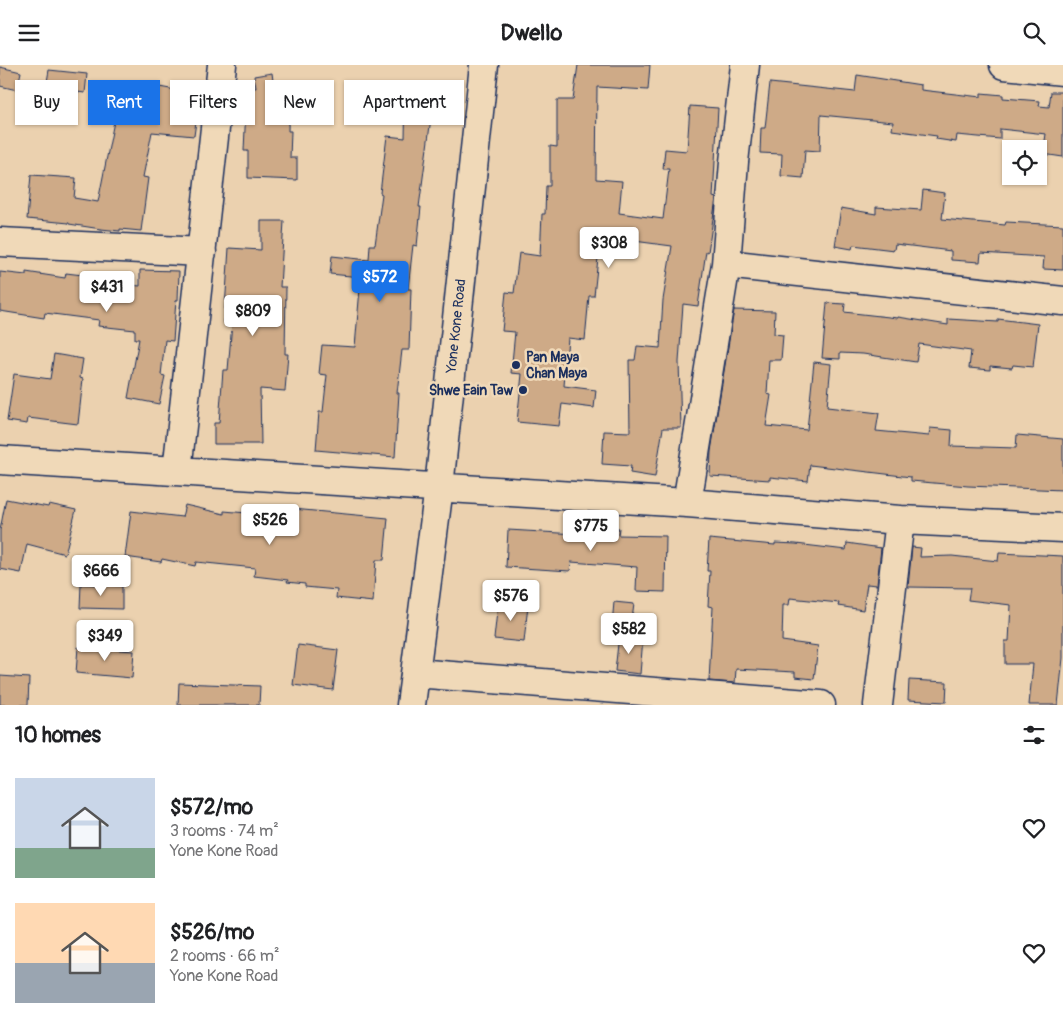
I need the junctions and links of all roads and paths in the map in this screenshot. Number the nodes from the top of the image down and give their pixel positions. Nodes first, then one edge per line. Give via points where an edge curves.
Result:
1 (222, 65) edge
2 (484, 65) edge
3 (745, 65) edge
4 (1004, 65) edge
5 (1063, 71) edge
6 (0, 241) edge
7 (202, 251) junction
8 (726, 264) junction
9 (1063, 301) edge
10 (0, 460) edge
11 (177, 471) junction
12 (439, 487) junction
13 (687, 503) junction
14 (900, 520) junction
15 (1063, 528) edge
16 (415, 673) junction
17 (662, 699) edge
18 (411, 705) edge
19 (821, 705) edge
20 (878, 705) edge

1 - 7 street
2 - 12 street, Yone Kone Road
3 - 8 street
4 - 5 street
6 - 7 street
7 - 11 street
8 - 9 street
8 - 13 street
10 - 11 street
11 - 12 street
12 - 13 street
12 - 16 street, Yone Kone Road
13 - 14 street
14 - 15 street
14 - 20 street
16 - 17 street
16 - 18 street, Yone Kone Road
17 - 19 street

